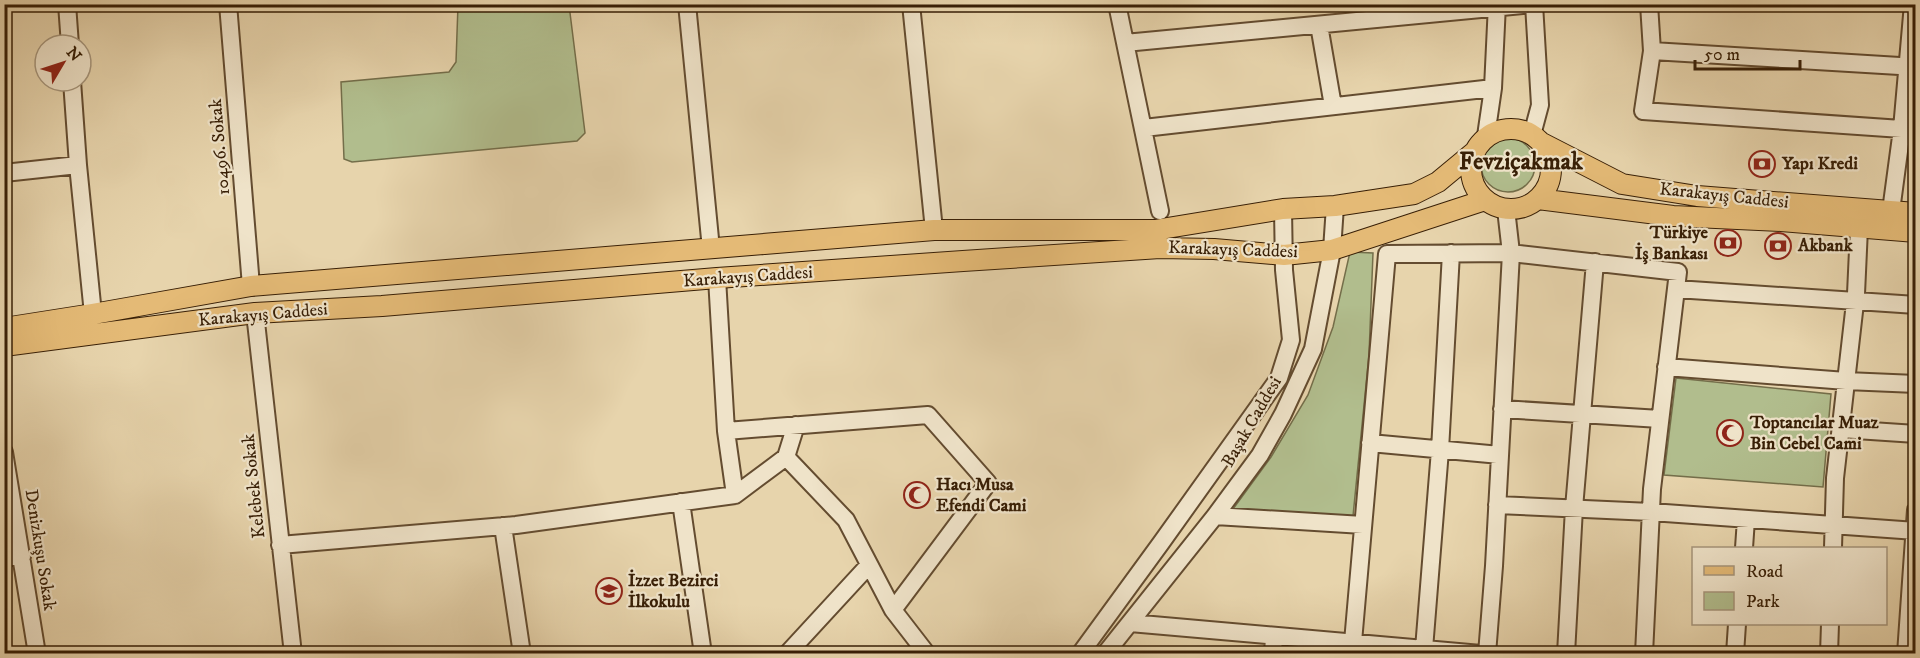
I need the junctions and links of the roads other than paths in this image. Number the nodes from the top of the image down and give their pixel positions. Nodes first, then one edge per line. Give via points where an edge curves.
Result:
1 (67, 4) edge
2 (228, 4) edge
3 (687, 4) edge
4 (911, 4) edge
5 (1117, 4) edge
6 (1534, 4) edge
7 (1649, 4) edge
8 (1913, 4) edge
9 (1497, 6) edge
10 (1384, 11) edge
11 (1319, 25) junction
12 (69, 33) edge
13 (1125, 43) junction
14 (1652, 51) junction
15 (1911, 67) edge
16 (1493, 88) junction
17 (73, 93) edge
18 (1333, 106) junction
19 (1144, 128) junction
20 (1909, 130) edge
21 (1486, 136) junction
22 (1537, 139) junction
23 (1473, 153) junction
24 (78, 165) junction
25 (4, 173) edge
26 (1538, 199) junction
27 (1485, 201) junction
28 (1335, 206) junction
29 (1283, 209) junction
30 (1506, 209) junction
31 (1160, 211) dead end
32 (1891, 211) junction
33 (1916, 213) edge
34 (1859, 228) junction
35 (934, 230) junction
36 (1916, 232) edge
37 (711, 249) junction
38 (1332, 250) junction
39 (1451, 253) junction
40 (1511, 253) junction
41 (1284, 255) junction
42 (1595, 262) junction
43 (717, 278) junction
44 (251, 286) junction
45 (1676, 289) junction
46 (1855, 300) junction
47 (1916, 305) edge
48 (255, 313) junction
49 (93, 314) junction
50 (4, 328) edge
51 (4, 346) edge
52 (1666, 367) junction
53 (1846, 381) junction
54 (1916, 384) edge
55 (1502, 409) junction
56 (1582, 413) junction
57 (1660, 419) junction
58 (796, 425) junction
59 (1841, 429) junction
60 (726, 431) junction
61 (1916, 434) edge
62 (1370, 443) junction
63 (1440, 450) junction
64 (4, 452) edge
65 (1500, 455) junction
66 (786, 457) junction
67 (735, 495) junction
68 (681, 502) junction
69 (1497, 505) junction
70 (1574, 508) junction
71 (1916, 510) edge
72 (1651, 512) junction
73 (1215, 516) junction
74 (1746, 519) junction
75 (1363, 525) junction
76 (503, 526) junction
77 (1834, 526) junction
78 (1915, 531) edge
79 (280, 545) junction
80 (1744, 547) edge
81 (1833, 547) edge
82 (4, 557) edge
83 (22, 557) junction
84 (869, 566) junction
85 (893, 610) junction
86 (1130, 623) junction
87 (1737, 625) edge
88 (1830, 625) edge
89 (1274, 636) junction
90 (1353, 642) junction
91 (1424, 649) junction
92 (38, 654) edge
93 (293, 654) edge
94 (522, 654) edge
95 (703, 654) edge
96 (788, 654) edge
97 (927, 654) edge
98 (1080, 654) edge
99 (1105, 654) edge
100 (1273, 654) edge
101 (1481, 654) edge
102 (1487, 654) edge
103 (1566, 654) edge
104 (1644, 654) edge
105 (1735, 654) edge
106 (1829, 654) edge
107 (1906, 654) edge

1 - 12 street
2 - 44 street, 10496. Sokak
3 - 37 street
4 - 35 street
5 - 13 street
6 - 9 street
6 - 22 street via 1540,105
7 - 14 street
8 - 15 street
9 - 10 street
9 - 16 street
10 - 11 street
11 - 13 street
11 - 18 street
13 - 19 street
14 - 15 street
14 - 20 street via 1643,111
15 - 20 street
16 - 18 street
16 - 21 street
17 - 24 street
18 - 19 street
19 - 31 street
20 - 32 street
21 - 22 main road via 1509,128
21 - 23 main road
22 - 26 main road via 1551,166 1546,189
22 - 32 main road, Karakayış Caddesi via 1622,184 1697,196
23 - 27 main road via 1471,178
23 - 28 main road, Karakayış Caddesi via 1438,182 1414,194
24 - 25 street
24 - 49 street
26 - 30 main road via 1518,209
26 - 34 main road, Karakayış Caddesi via 1673,216
27 - 30 main road
27 - 38 main road, Karakayış Caddesi
28 - 29 main road, Karakayış Caddesi
28 - 38 street, Başak Caddesi
29 - 35 main road, Karakayış Caddesi via 1155,230
29 - 41 street, Başak Caddesi
30 - 40 street
32 - 33 main road, Karakayış Caddesi
34 - 36 main road, Karakayış Caddesi
34 - 46 street
35 - 37 main road, Karakayış Caddesi
37 - 44 main road, Karakayış Caddesi
38 - 41 main road, Karakayış Caddesi
38 - 73 street, Başak Caddesi via 1313,349 1260,455
39 - 40 street
39 - 62 street via 1387,254
39 - 63 street
40 - 42 street
40 - 55 street
41 - 43 main road, Karakayış Caddesi via 1160,248
41 - 98 street, Başak Caddesi via 1291,340 1279,378
42 - 45 street via 1678,272
42 - 56 street
43 - 48 main road, Karakayış Caddesi
43 - 60 street
44 - 49 main road, Karakayış Caddesi
45 - 46 street
45 - 52 street
46 - 47 street
46 - 53 street
48 - 51 main road, Karakayış Caddesi
48 - 79 street, Kelebek Sokak
49 - 50 main road, Karakayış Caddesi
52 - 53 street
52 - 57 street
53 - 54 street
53 - 59 street
55 - 56 street
55 - 65 street
56 - 57 street
56 - 70 street
57 - 72 street
58 - 60 street
58 - 66 street
58 - 85 street via 928,415 988,483
59 - 61 street
59 - 77 street
60 - 67 street
62 - 63 street
62 - 75 street
63 - 65 street
63 - 91 street
64 - 83 street, Denizkuşu Sokak
65 - 69 street
66 - 67 street
66 - 84 street via 846,520
67 - 68 street
68 - 76 street
68 - 95 street
69 - 70 street
69 - 102 street
70 - 72 street
70 - 103 street
71 - 78 street
72 - 74 street
72 - 104 street
73 - 75 street
73 - 86 street, Başak Caddesi
74 - 77 street
74 - 80 street
75 - 90 street
76 - 79 street
76 - 94 street
77 - 78 street
77 - 81 street
78 - 107 street
79 - 93 street, Kelebek Sokak
82 - 83 street
83 - 92 street, Denizkuşu Sokak
84 - 85 street
84 - 96 street
85 - 97 street
86 - 89 street
86 - 99 street, Başak Caddesi
87 - 105 street
88 - 106 street
89 - 90 street
89 - 100 street
90 - 91 street
91 - 101 street

